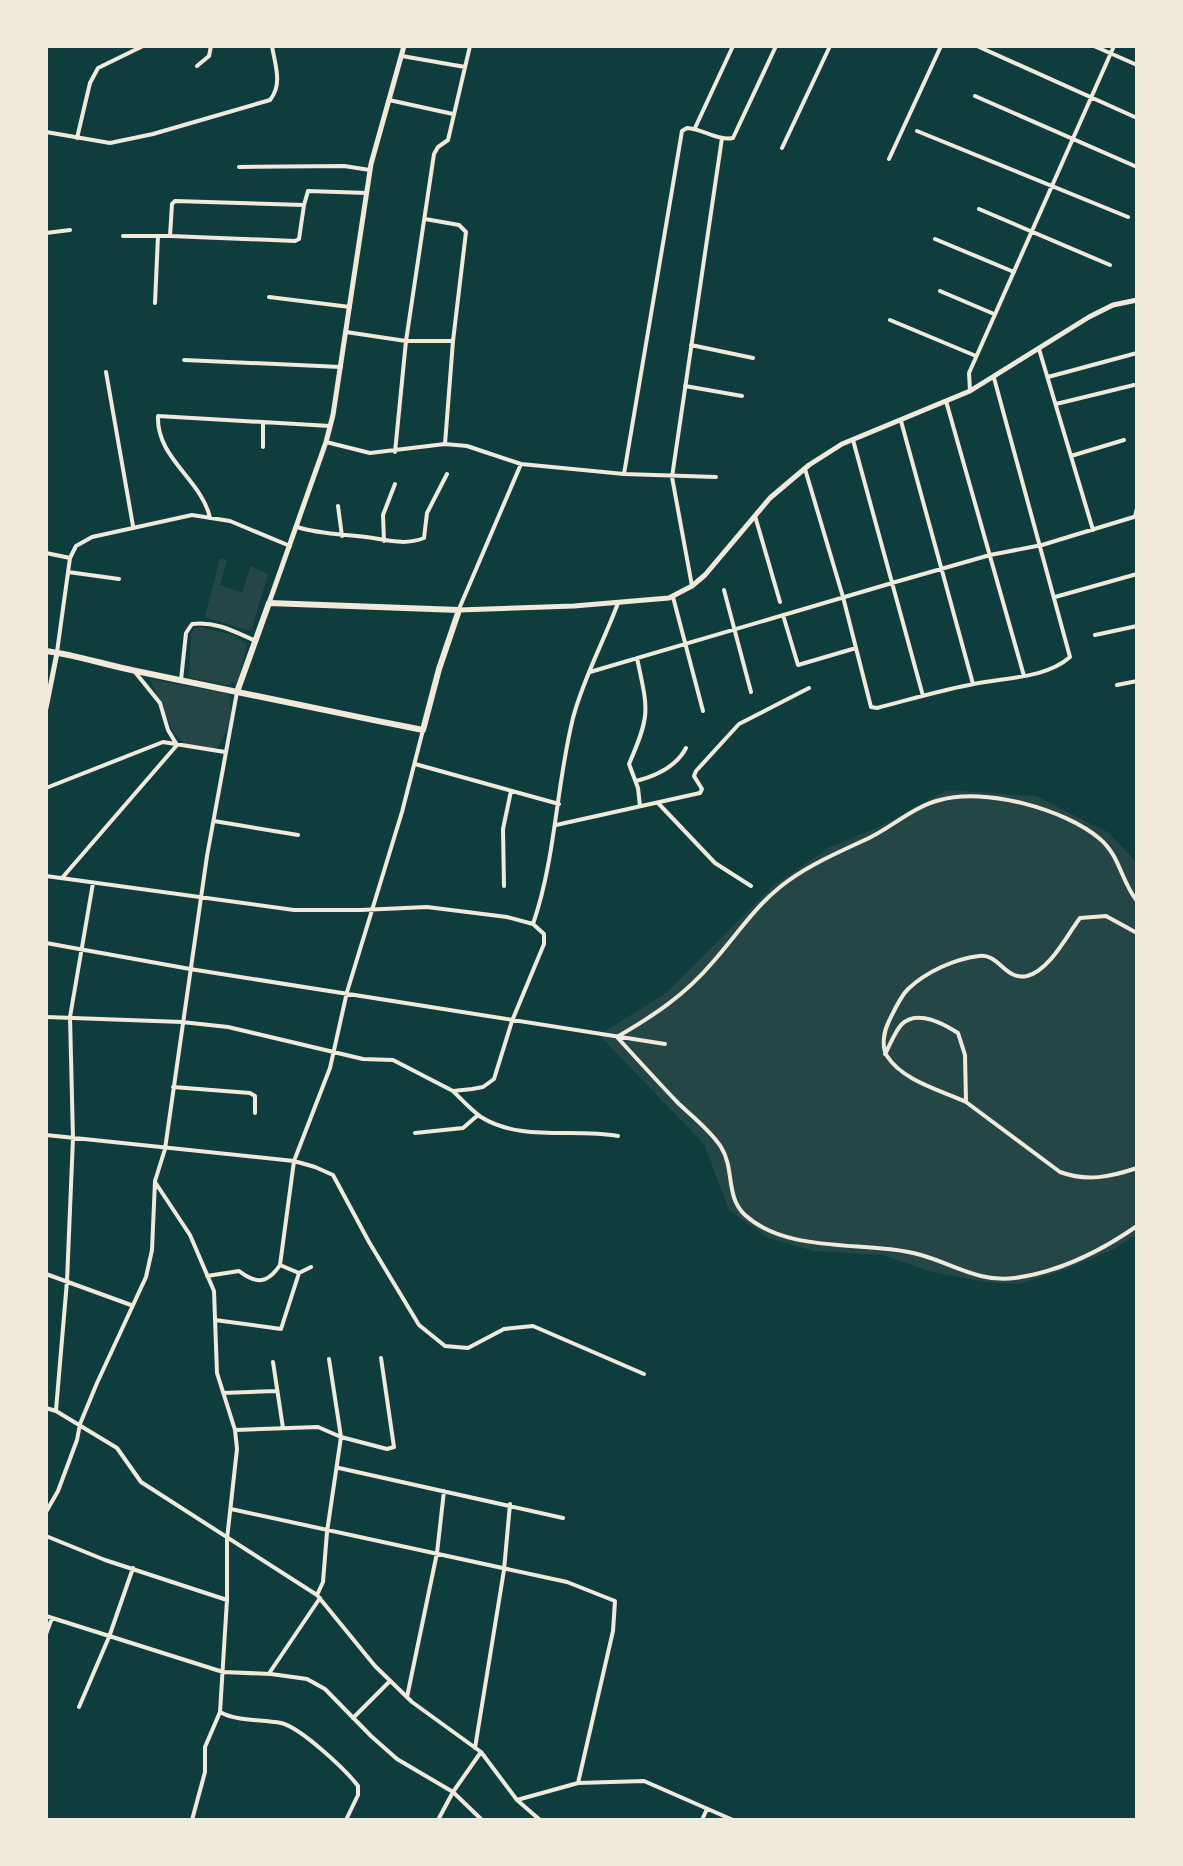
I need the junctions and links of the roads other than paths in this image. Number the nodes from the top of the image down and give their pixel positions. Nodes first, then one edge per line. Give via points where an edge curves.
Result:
1 (143, 46) edge
2 (211, 46) edge
3 (272, 46) edge
4 (404, 46) edge
5 (470, 46) edge
6 (733, 46) edge
7 (776, 46) edge
8 (830, 46) edge
9 (941, 46) edge
10 (977, 46) edge
11 (1094, 46) edge
12 (1114, 46) edge
13 (1111, 53) junction
14 (402, 56) junction
15 (1137, 65) edge
16 (197, 66) dead end
17 (465, 67) junction
18 (975, 96) dead end
19 (1090, 98) junction
20 (389, 100) junction
21 (454, 114) junction
22 (1137, 118) edge
23 (695, 128) junction
24 (917, 131) dead end
25 (46, 132) edge
26 (77, 138) junction
27 (722, 138) junction
28 (1072, 140) junction
29 (782, 148) dead end
30 (889, 159) dead end
31 (239, 167) dead end
32 (1137, 167) edge
33 (370, 170) junction
34 (1052, 185) junction
35 (367, 193) junction
36 (304, 205) junction
37 (979, 209) dead end
38 (1128, 217) dead end
39 (425, 219) junction
40 (70, 230) dead end
41 (1031, 232) junction
42 (46, 233) edge
43 (123, 236) dead end
44 (158, 236) junction
45 (170, 236) junction
46 (935, 239) dead end
47 (1110, 265) dead end
48 (1014, 272) junction
49 (940, 291) dead end
50 (269, 297) dead end
51 (1137, 300) edge
52 (155, 303) dead end
53 (350, 307) junction
54 (994, 314) junction
55 (890, 320) dead end
56 (346, 332) junction
57 (406, 341) junction
58 (453, 342) junction
59 (691, 345) junction
60 (1039, 349) junction
61 (1137, 353) edge
62 (976, 356) junction
63 (753, 358) dead end
64 (184, 360) dead end
65 (341, 367) junction
66 (106, 372) dead end
67 (1048, 377) junction
68 (994, 378) junction
69 (1134, 385) dead end
70 (685, 386) junction
71 (970, 391) junction
72 (742, 396) dead end
73 (946, 401) junction
74 (1056, 404) junction
75 (901, 421) junction
76 (263, 422) junction
77 (330, 426) junction
78 (853, 440) junction
79 (1124, 440) dead end
80 (326, 442) junction
81 (445, 444) junction
82 (263, 447) dead end
83 (395, 452) junction
84 (1071, 456) junction
85 (521, 464) junction
86 (805, 469) junction
87 (447, 474) dead end
88 (624, 474) junction
89 (672, 477) junction
90 (716, 477) dead end
91 (395, 484) dead end
92 (338, 506) dead end
93 (1137, 508) edge
94 (755, 515) junction
95 (1136, 516) edge
96 (210, 518) junction
97 (133, 526) junction
98 (297, 527) junction
99 (1093, 530) junction
100 (342, 536) junction
101 (384, 541) junction
102 (1042, 545) junction
103 (290, 546) junction
104 (46, 553) edge
105 (990, 555) junction
106 (70, 558) junction
107 (941, 569) junction
108 (68, 572) junction
109 (1137, 574) edge
110 (119, 579) dead end
111 (892, 583) junction
112 (692, 586) junction
113 (724, 590) dead end
114 (672, 597) junction
115 (843, 597) junction
116 (1055, 597) junction
117 (780, 602) dead end
118 (269, 603) junction
119 (619, 603) junction
120 (459, 610) junction
121 (783, 615) junction
122 (1137, 626) edge
123 (735, 629) junction
124 (1095, 635) dead end
125 (256, 641) junction
126 (686, 644) junction
127 (856, 648) junction
128 (46, 651) edge
129 (57, 653) junction
130 (637, 658) junction
131 (134, 671) junction
132 (590, 672) junction
133 (1024, 676) junction
134 (181, 680) junction
135 (1137, 681) edge
136 (973, 684) junction
137 (1117, 685) dead end
138 (809, 688) dead end
139 (237, 692) junction
140 (751, 692) dead end
141 (923, 696) junction
142 (46, 708) edge
143 (703, 711) dead end
144 (423, 730) junction
145 (177, 745) junction
146 (686, 748) dead end
147 (225, 752) junction
148 (415, 764) junction
149 (636, 781) junction
150 (46, 788) edge
151 (511, 791) junction
152 (657, 802) junction
153 (559, 804) junction
154 (640, 806) junction
155 (213, 821) junction
156 (556, 825) junction
157 (298, 835) dead end
158 (46, 876) edge
159 (62, 878) junction
160 (93, 883) junction
161 (504, 886) dead end
162 (751, 886) dead end
163 (201, 895) junction
164 (1137, 901) edge
165 (372, 908) junction
166 (533, 924) junction
167 (1137, 933) edge
168 (46, 943) edge
169 (82, 948) junction
170 (190, 969) junction
171 (347, 992) junction
172 (46, 1017) edge
173 (70, 1017) junction
174 (512, 1021) junction
175 (182, 1022) junction
176 (617, 1037) junction
177 (665, 1044) dead end
178 (333, 1052) junction
179 (885, 1054) junction
180 (173, 1087) junction
181 (453, 1091) junction
182 (966, 1102) junction
183 (255, 1113) dead end
184 (478, 1115) junction
185 (415, 1133) dead end
186 (46, 1135) edge
187 (618, 1136) dead end
188 (73, 1138) junction
189 (165, 1149) junction
190 (294, 1161) junction
191 (1137, 1168) edge
192 (155, 1181) junction
193 (1137, 1226) edge
194 (280, 1265) junction
195 (311, 1267) dead end
196 (299, 1273) junction
197 (46, 1274) edge
198 (207, 1276) junction
199 (67, 1281) junction
200 (131, 1305) junction
201 (215, 1320) junction
202 (381, 1358) dead end
203 (329, 1359) dead end
204 (273, 1362) dead end
205 (644, 1374) dead end
206 (277, 1391) junction
207 (223, 1393) junction
208 (46, 1408) edge
209 (56, 1411) junction
210 (80, 1424) junction
211 (283, 1428) junction
212 (235, 1430) junction
213 (341, 1437) junction
214 (338, 1468) junction
215 (444, 1490) junction
216 (510, 1504) junction
217 (230, 1509) junction
218 (46, 1512) edge
219 (563, 1518) dead end
220 (327, 1532) junction
221 (46, 1536) edge
222 (227, 1539) junction
223 (437, 1553) junction
224 (133, 1568) junction
225 (504, 1570) junction
226 (319, 1596) junction
227 (227, 1600) junction
228 (49, 1617) edge
229 (46, 1634) edge
230 (109, 1637) junction
231 (223, 1672) junction
232 (269, 1674) junction
233 (390, 1681) junction
234 (407, 1697) junction
235 (79, 1707) dead end
236 (220, 1712) junction
237 (353, 1718) junction
238 (475, 1748) junction
239 (481, 1752) junction
240 (578, 1783) junction
241 (453, 1792) junction
242 (517, 1800) junction
243 (707, 1809) junction
244 (192, 1820) edge
245 (346, 1820) edge
246 (438, 1820) edge
247 (482, 1820) edge
248 (540, 1820) edge
249 (702, 1820) edge
250 (733, 1820) edge

1 - 26 street via 98,68
2 - 16 street via 209,56
3 - 26 street via 278,91 270,100 110,143
4 - 14 street
5 - 17 street
6 - 23 street
7 - 27 street via 736,134 730,140
8 - 29 street
9 - 30 street
10 - 19 street
11 - 13 street
12 - 13 street
13 - 15 street
13 - 19 street
14 - 17 street
14 - 20 street
17 - 21 street
18 - 28 street
19 - 22 street
19 - 28 street
20 - 21 street
20 - 33 street
21 - 39 street via 448,140 435,151
23 - 27 street
23 - 88 street via 681,135
24 - 34 street
25 - 26 street
27 - 59 street
28 - 32 street
28 - 34 street
31 - 33 street
33 - 35 street
34 - 38 street
34 - 41 street
35 - 36 street via 308,191
35 - 53 street
36 - 45 street via 295,241
36 - 45 street via 175,201
37 - 41 street
39 - 57 street
39 - 58 street via 459,225 466,232
40 - 42 street
41 - 47 street
41 - 48 street
43 - 44 street
44 - 45 street
44 - 52 street
46 - 48 street
48 - 54 street
49 - 54 street
50 - 53 street
51 - 60 street via 1101,311
53 - 56 street
54 - 62 street
55 - 62 street
56 - 57 street
56 - 65 street
57 - 58 street
57 - 83 street
58 - 81 street
59 - 63 street
59 - 70 street
60 - 67 street
60 - 68 street
61 - 67 street
62 - 71 street via 969,373
64 - 65 street
65 - 77 street
66 - 97 street
67 - 74 street
68 - 71 street
68 - 102 street
69 - 74 street
70 - 72 street
70 - 89 street
71 - 73 street
73 - 75 street
73 - 105 street
74 - 84 street
75 - 78 street
75 - 107 street
76 - 77 street
76 - 82 street
76 - 96 street via 158,416 165,446
77 - 80 street
78 - 86 street
78 - 111 street
79 - 84 street
80 - 83 street via 370,453
80 - 98 street
81 - 83 street
81 - 85 street
84 - 99 street
85 - 88 street
85 - 120 street
86 - 94 street
86 - 115 street
87 - 101 street via 427,513 424,538
88 - 89 street
89 - 90 street
89 - 112 street
91 - 101 street via 383,515
92 - 100 street
93 - 95 street
94 - 112 street
94 - 117 street
95 - 99 street
96 - 97 street via 192,515
96 - 103 street
97 - 106 street via 92,537 76,546
98 - 100 street
98 - 103 street
99 - 102 street
100 - 101 street
102 - 105 street
102 - 116 street
103 - 118 street
104 - 106 street
105 - 107 street
105 - 133 street
106 - 108 street
107 - 111 street
107 - 136 street
108 - 110 street
108 - 129 street
109 - 116 street
111 - 115 street
111 - 141 street
112 - 114 street
113 - 123 street
114 - 119 street
114 - 126 street
115 - 121 street
115 - 127 street
116 - 133 street via 1070,657
118 - 120 main road
118 - 125 main road
119 - 120 street
119 - 132 street
120 - 144 main road
121 - 123 street
121 - 127 street via 798,665
122 - 124 street
123 - 126 street
123 - 140 street
125 - 134 street via 206,622 192,624 186,633
125 - 139 main road
126 - 130 street
126 - 143 street
127 - 141 street via 871,707
128 - 129 main road
129 - 131 main road
129 - 142 street
130 - 132 street
130 - 149 street via 647,719 629,764
131 - 134 main road
131 - 145 street via 160,703
132 - 153 street via 574,715
133 - 136 street
134 - 139 main road
135 - 137 street
136 - 141 street
138 - 152 street via 739,724 696,771 700,793
139 - 144 main road
139 - 147 street
144 - 148 street
145 - 147 street
145 - 150 street via 158,743
145 - 159 street
146 - 149 street via 666,770
147 - 155 street
148 - 151 street
148 - 165 street
149 - 154 street
151 - 153 street
151 - 161 street via 503,829
152 - 154 street
152 - 162 street via 715,863
153 - 156 street
154 - 156 street
155 - 157 street
155 - 163 street
156 - 166 street
158 - 159 street
159 - 160 street
160 - 163 street
160 - 169 street
163 - 165 street via 294,910
163 - 170 street
164 - 176 street via 1114,853 1074,824 996,797 938,800 782,885 752,912 689,988
165 - 166 street via 427,907
165 - 171 street
166 - 174 street via 544,934 544,944
167 - 179 street via 1106,916 1090,915 1080,918 1041,969 1029,975 1009,974 983,955 938,969 906,991 887,1025
168 - 169 street
169 - 170 street
169 - 173 street
170 - 171 street
170 - 175 street
171 - 174 street
171 - 178 street
172 - 173 street
173 - 175 street
173 - 188 street
174 - 176 street
174 - 181 street via 494,1079 483,1087
175 - 178 street via 228,1027
175 - 180 street
176 - 177 street
176 - 193 street via 722,1149 735,1201 746,1215 770,1229 815,1243 922,1255 971,1275 1013,1279 1106,1248
178 - 181 street via 393,1060
178 - 190 street
179 - 182 street via 908,1076
179 - 182 street via 909,1021 926,1018 958,1033 965,1055
180 - 183 street via 250,1093 255,1096
180 - 189 street
181 - 184 street
182 - 191 street via 1060,1172 1095,1178
184 - 185 street via 463,1128
184 - 187 street via 524,1132
186 - 188 street
188 - 189 street
188 - 199 street
189 - 190 street
189 - 192 street
190 - 194 street
190 - 205 street via 333,1175 419,1325 445,1346 468,1348 504,1329 533,1326
192 - 198 street via 190,1235
192 - 200 street via 152,1250 146,1277
194 - 196 street
194 - 198 street via 263,1281 239,1271
195 - 196 street
196 - 201 street via 281,1329
197 - 199 street
198 - 201 street via 214,1291
199 - 200 street
199 - 209 street
200 - 210 street
201 - 207 street
202 - 213 street via 394,1447
203 - 213 street
204 - 206 street
206 - 207 street
206 - 211 street
207 - 212 street
208 - 209 street
209 - 210 street
210 - 218 street
210 - 222 street via 117,1448 141,1482
211 - 212 street
211 - 213 street via 318,1427
212 - 217 street
213 - 214 street
214 - 215 street
214 - 220 street
215 - 216 street
215 - 223 street
216 - 219 street
216 - 225 street
217 - 220 street
217 - 222 street
220 - 223 street
220 - 226 street
221 - 224 street
222 - 226 street
222 - 227 street
223 - 225 street
223 - 234 street
224 - 227 street
224 - 230 street
225 - 238 street
225 - 240 street via 567,1582 615,1601 613,1631
226 - 232 street
226 - 233 street
227 - 231 street
228 - 229 street
228 - 230 street
230 - 231 street
230 - 235 street
231 - 232 street
231 - 236 street
232 - 237 street via 307,1679 325,1689
233 - 234 street
233 - 237 street
234 - 238 street
236 - 244 street via 205,1747 205,1772
236 - 245 street via 298,1730 358,1786
237 - 241 street via 397,1759
238 - 239 street
239 - 241 street
239 - 242 street
240 - 242 street
240 - 243 street via 644,1781
241 - 246 street
241 - 247 street
242 - 248 street
243 - 249 street
243 - 250 street

